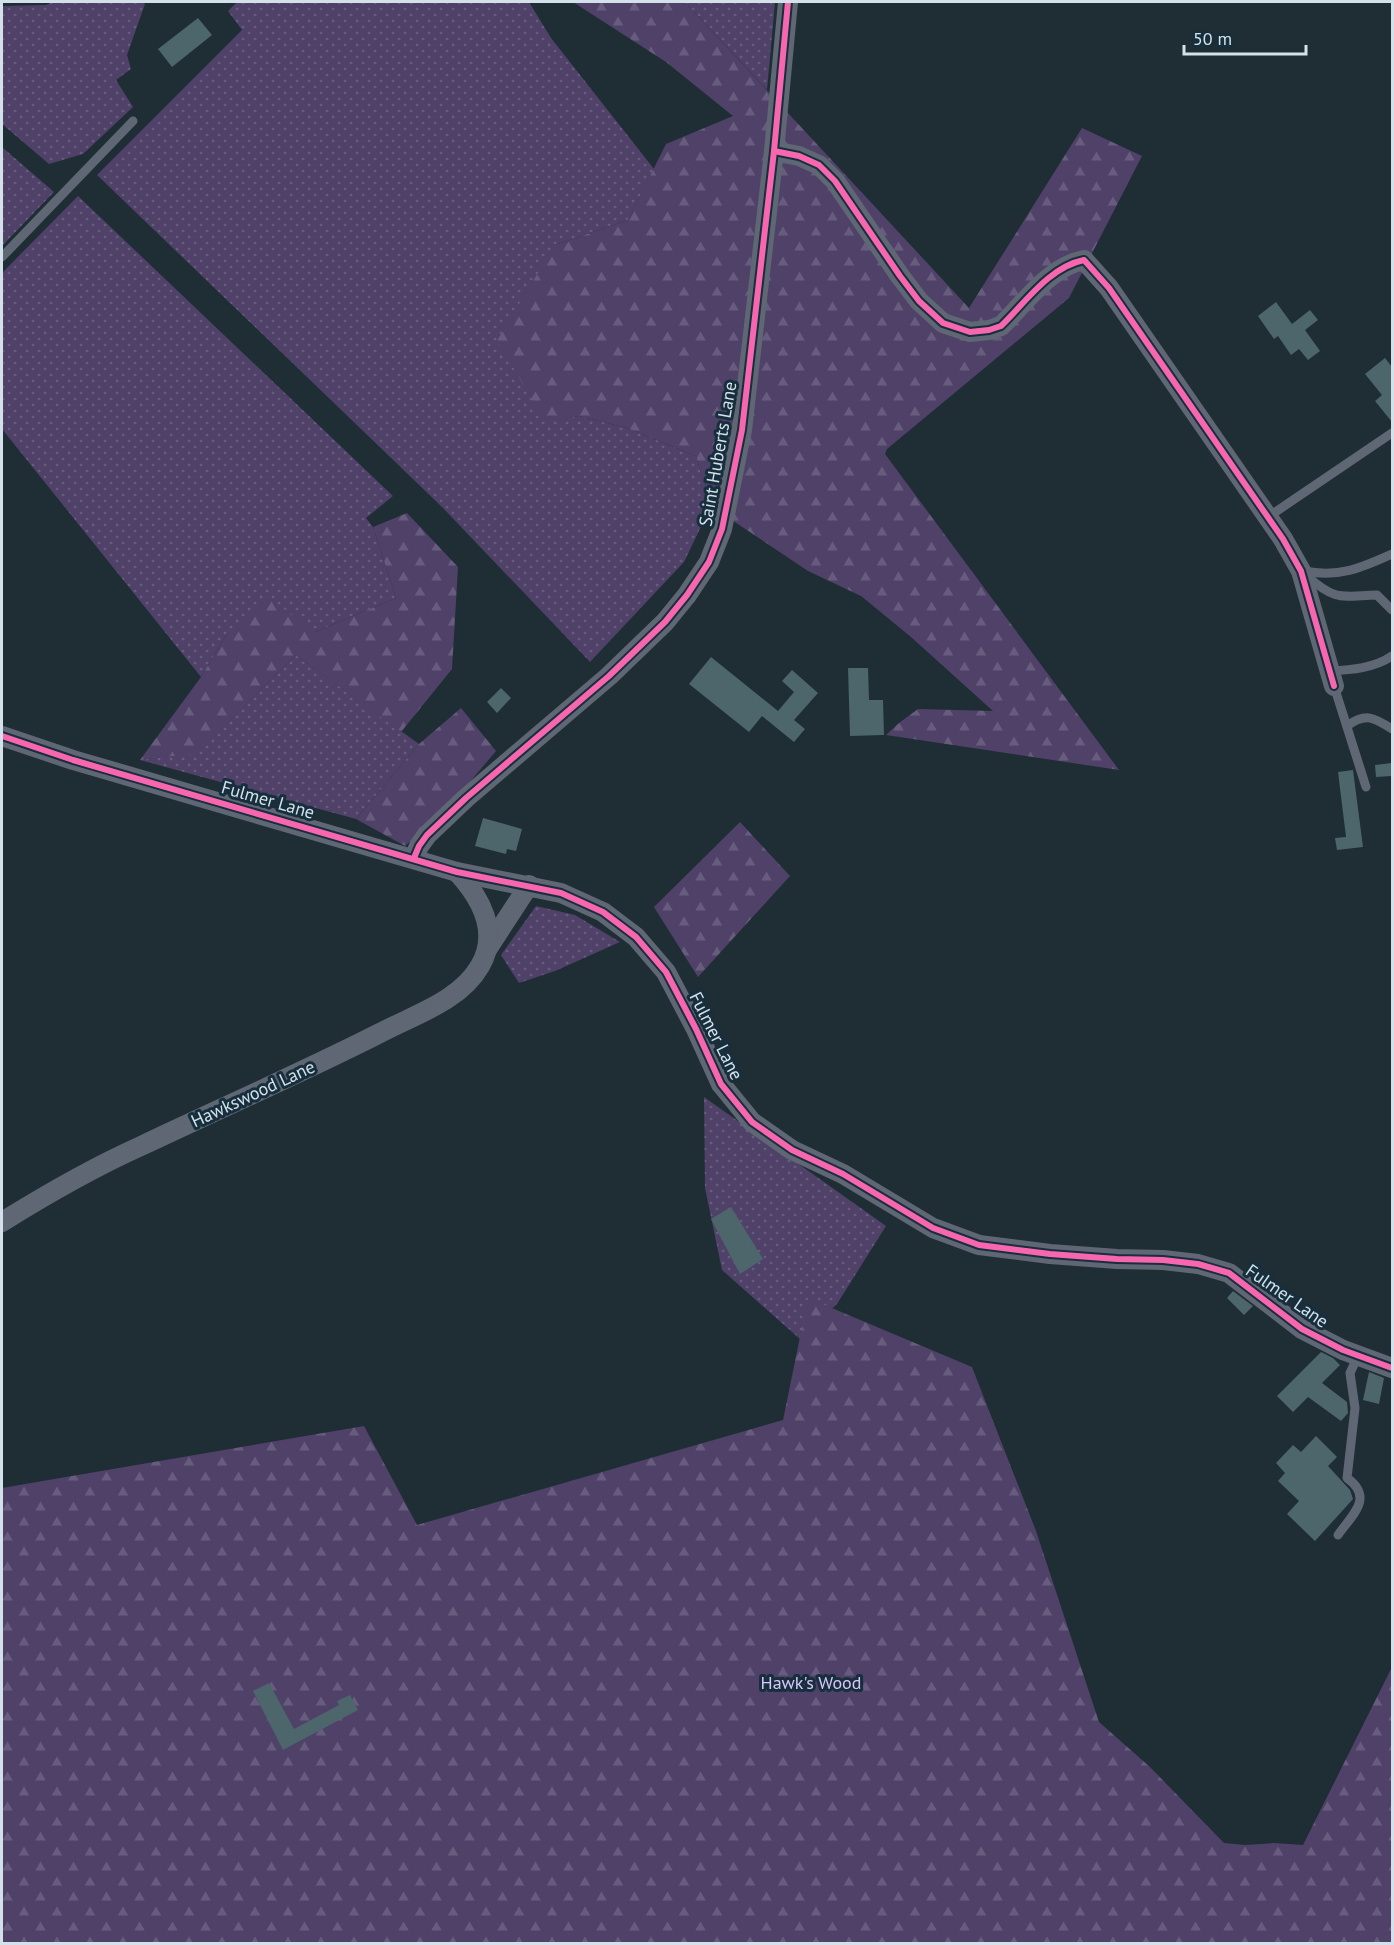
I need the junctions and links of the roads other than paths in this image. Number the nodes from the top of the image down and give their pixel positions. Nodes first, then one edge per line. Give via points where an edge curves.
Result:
1 (788, 2) edge
2 (133, 120) dead end
3 (774, 151) junction
4 (2, 257) edge
5 (1392, 433) edge
6 (1268, 517) junction
7 (1392, 554) edge
8 (1301, 571) junction
9 (1392, 610) edge
10 (1392, 656) edge
11 (1332, 678) junction
12 (1347, 726) junction
13 (1392, 729) edge
14 (2, 736) edge
15 (1366, 788) dead end
16 (414, 858) junction
17 (457, 872) junction
18 (529, 885) junction
19 (488, 948) junction
20 (2, 1222) edge
21 (1358, 1356) junction
22 (1392, 1368) edge
23 (1338, 1535) dead end

1 - 3 street, Saint Huberts Lane
2 - 4 lane
3 - 6 street via 819,165 835,181 919,301 943,323 970,332 1001,326 1058,271 1084,260 1109,288
3 - 16 street, Saint Huberts Lane via 742,430 722,529 709,562 665,622 609,676 458,805 418,846
5 - 6 lane
6 - 8 street
7 - 8 lane via 1336,574
8 - 9 lane via 1326,592 1347,598 1377,595
8 - 11 street
10 - 11 lane
11 - 12 lane
12 - 13 lane via 1360,718 1371,718
12 - 15 lane
14 - 16 street, Fulmer Lane
16 - 17 street, Fulmer Lane
17 - 18 street, Fulmer Lane
17 - 19 street via 485,912
18 - 19 street, Hawkswood Lane
18 - 21 street, Fulmer Lane via 561,893 603,912 636,937 666,972 721,1084 752,1122 792,1150 843,1174 933,1228 979,1245 1050,1254 1163,1260 1229,1273 1302,1329
19 - 20 street, Hawkswood Lane via 472,978 432,1007 87,1172
21 - 22 street, Fulmer Lane
21 - 23 lane via 1350,1373 1355,1408 1347,1478 1356,1485 1360,1499 1356,1514

